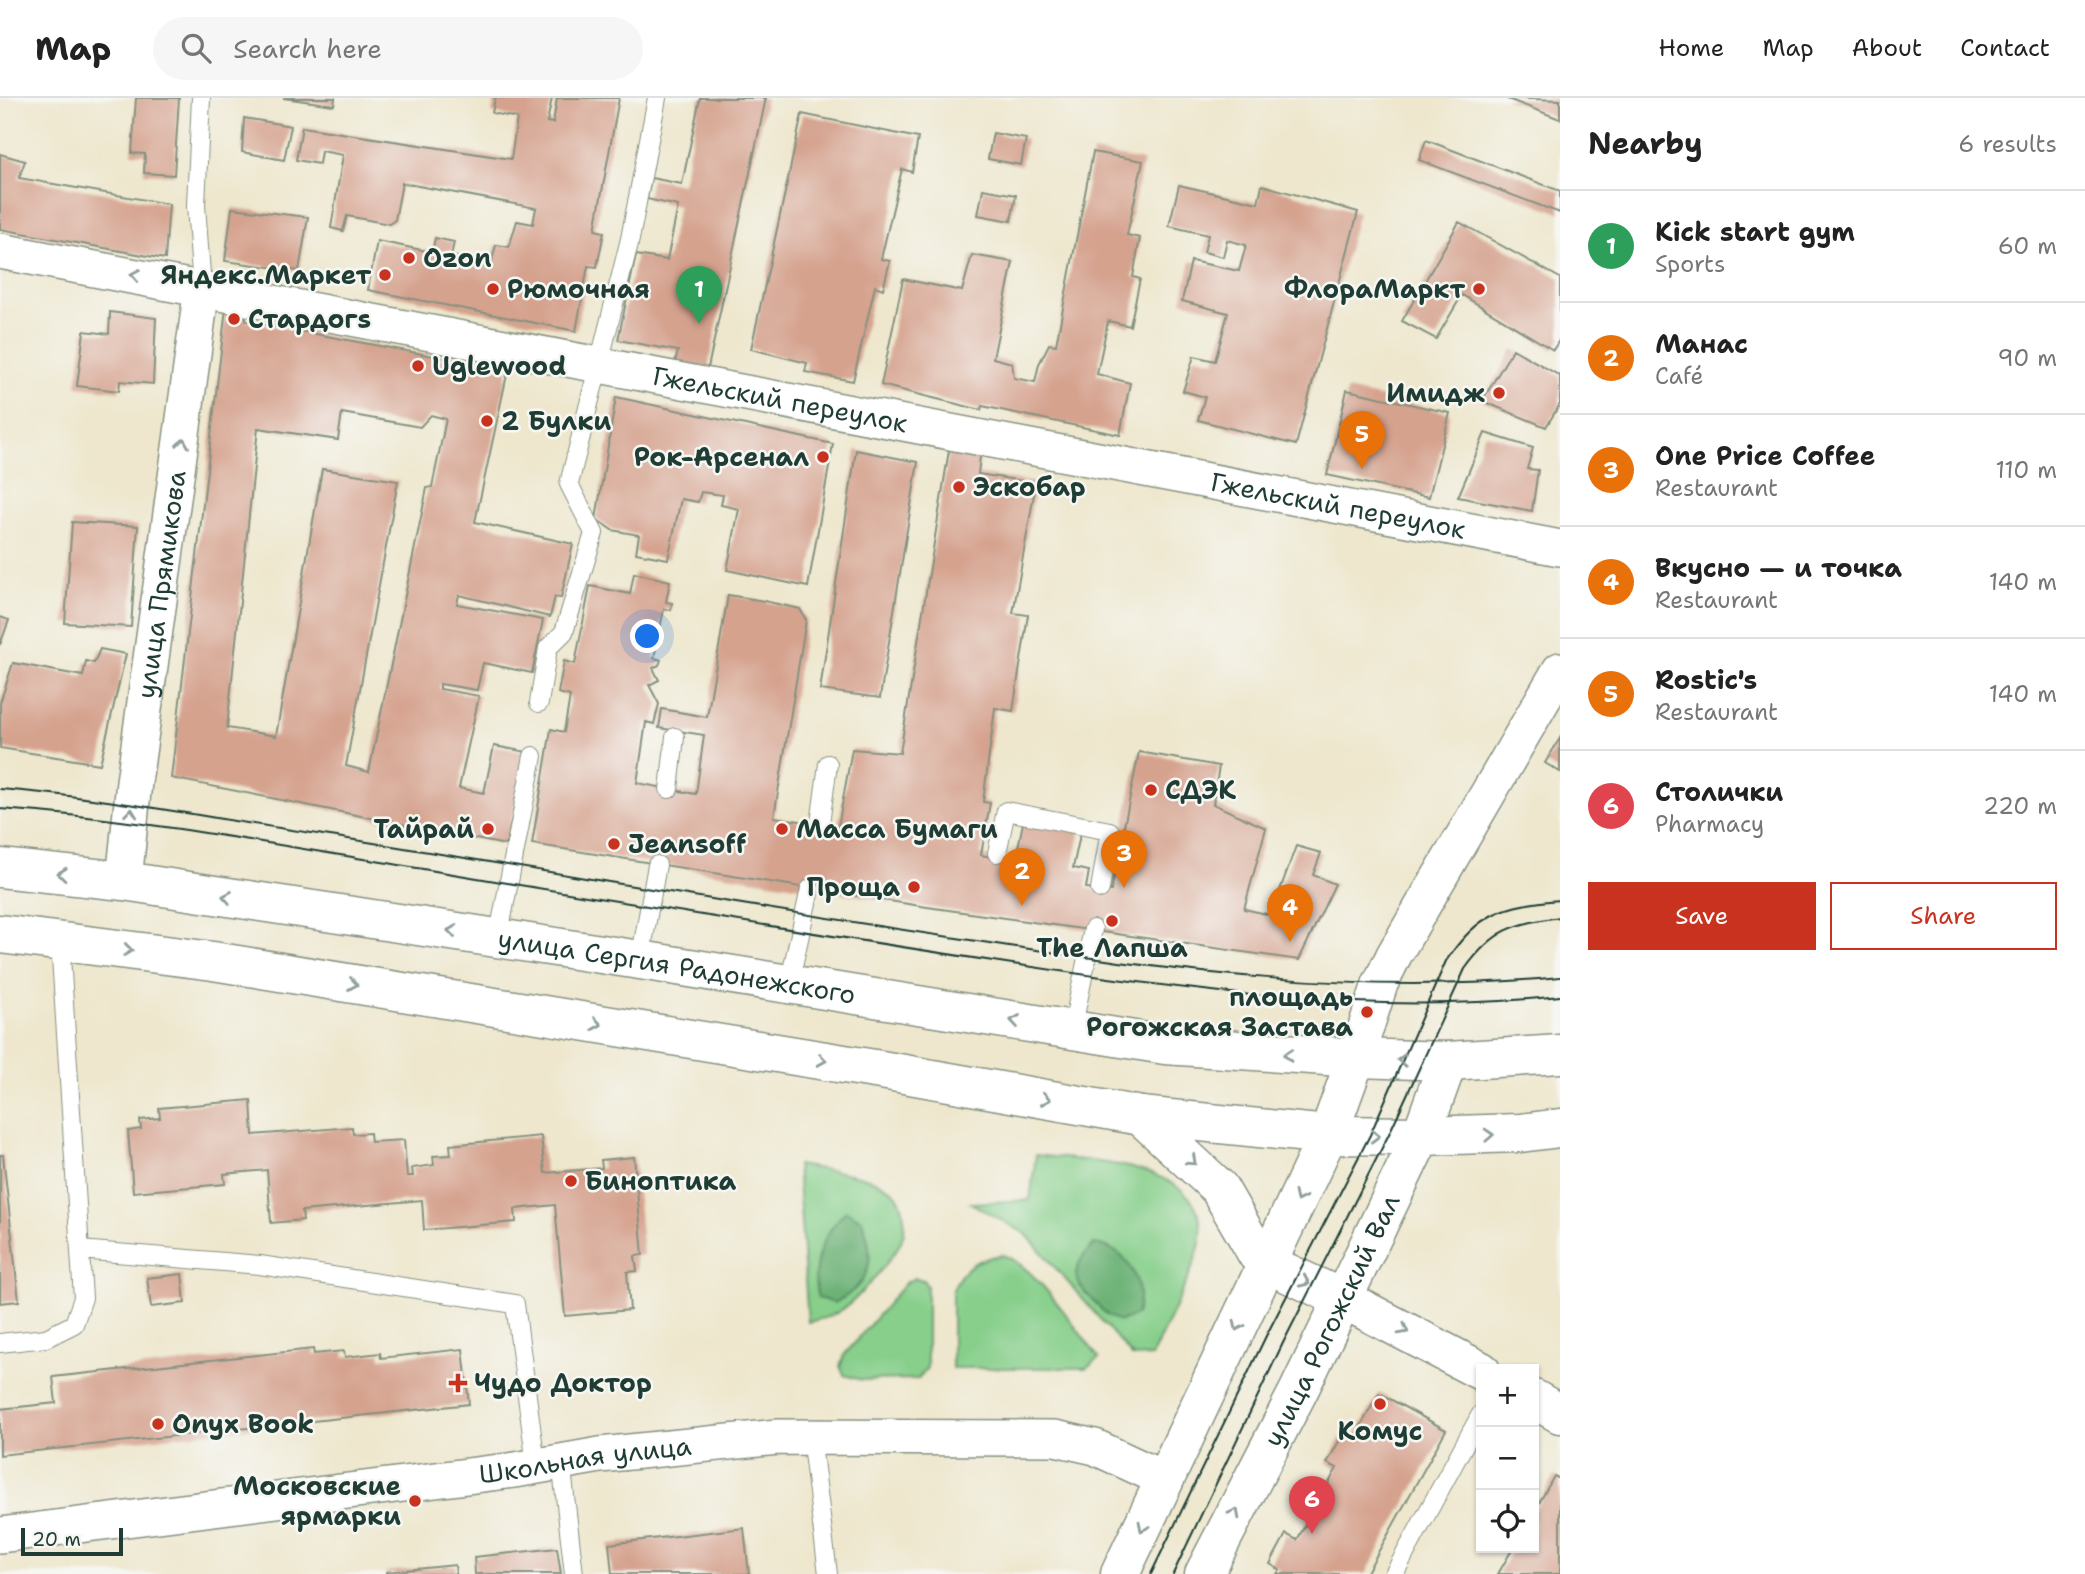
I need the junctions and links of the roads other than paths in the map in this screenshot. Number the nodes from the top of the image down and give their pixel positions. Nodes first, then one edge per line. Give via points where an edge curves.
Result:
1 (201, 98) edge
2 (657, 98) edge
3 (0, 251) edge
4 (202, 288) junction
5 (600, 365) junction
6 (1560, 548) edge
7 (1560, 670) edge
8 (539, 703) dead end
9 (675, 737) dead end
10 (533, 756) dead end
11 (828, 764) dead end
12 (669, 789) dead end
13 (820, 824) dead end
14 (997, 853) dead end
15 (657, 865) dead end
16 (0, 868) edge
17 (124, 881) junction
18 (810, 889) dead end
19 (1100, 889) dead end
20 (1093, 929) dead end
21 (0, 934) edge
22 (498, 939) junction
23 (60, 941) junction
24 (640, 960) junction
25 (789, 984) junction
26 (1072, 1030) junction
27 (1560, 1054) edge
28 (1356, 1058) junction
29 (1448, 1061) junction
30 (1141, 1116) junction
31 (1560, 1128) edge
32 (1328, 1135) junction
33 (1421, 1136) junction
34 (80, 1250) junction
35 (1268, 1264) junction
36 (1343, 1299) junction
37 (0, 1343) edge
38 (1476, 1368) edge
39 (1539, 1402) edge
40 (1560, 1413) edge
41 (1476, 1423) edge
42 (811, 1436) junction
43 (537, 1465) junction
44 (1166, 1480) junction
45 (0, 1535) edge
46 (574, 1574) edge
47 (828, 1574) edge
48 (1120, 1574) edge
49 (1204, 1574) edge
50 (1394, 1574) edge

1 - 4 lane via 196,205
2 - 5 lane
4 -> 3 street, Гжельский переулок
4 - 5 street, Гжельский переулок
17 -> 4 street, улица Прямикова
5 - 6 street, Гжельский переулок
5 - 8 lane via 569,484 594,533 564,632 548,648
7 - 28 street via 1394,956
9 - 12 lane
10 - 22 lane
11 - 13 lane
14 - 19 lane via 1006,811 1110,831
15 - 24 lane
17 -> 16 main road, улица Сергия Радонежского
22 -> 17 main road, улица Сергия Радонежского
18 - 25 lane
20 - 26 lane
21 - 23 main road
22 - 24 main road, улица Сергия Радонежского
23 -> 30 main road via 213,961
23 - 34 lane
24 - 25 main road, улица Сергия Радонежского
26 -> 25 main road, улица Сергия Радонежского
28 -> 26 main road, улица Сергия Радонежского via 1165,1045
27 - 29 main road, улица Сергия Радонежского
29 -> 28 main road, улица Сергия Радонежского
28 - 32 main road
29 - 33 main road, улица Рогожский Вал
30 - 32 main road
30 -> 35 main road via 1219,1188 1257,1254
33 -> 31 main road
32 -> 33 main road
32 -> 35 main road
33 - 36 main road, улица Рогожский Вал
34 - 37 lane via 83,1298 74,1324 46,1338
34 - 43 lane via 260,1265 515,1304
35 -> 36 main road
35 -> 44 main road
36 -> 38 main road
49 -> 36 main road, улица Рогожский Вал
39 - 40 main road
41 - 50 lane
42 - 43 street, Школьная улица
42 - 44 street, Школьная улица via 1055,1438 1095,1447
42 - 47 lane
43 - 45 street, Школьная улица
43 - 46 lane
44 -> 48 main road

